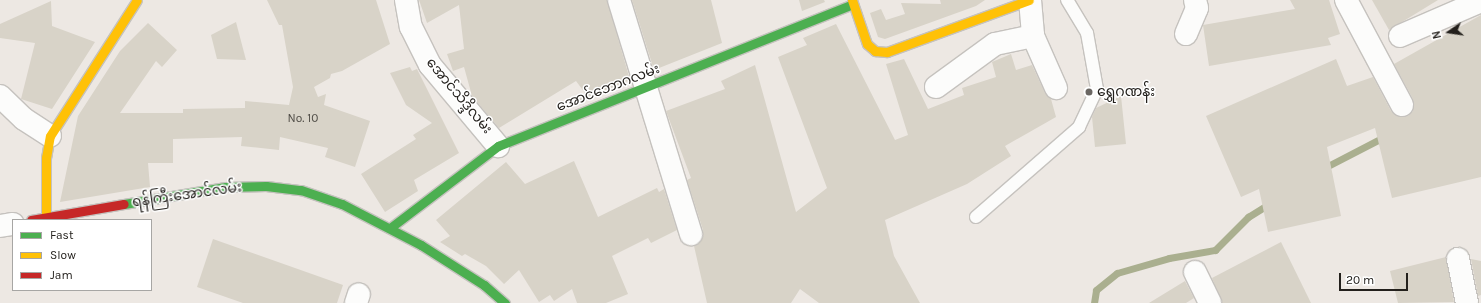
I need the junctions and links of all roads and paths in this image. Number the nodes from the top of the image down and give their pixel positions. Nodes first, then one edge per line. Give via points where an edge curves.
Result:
1 (137, 0) edge
2 (406, 0) edge
3 (619, 0) edge
4 (1030, 0) edge
5 (1067, 0) edge
6 (1195, 0) edge
7 (1346, 0) edge
8 (1481, 1) edge
9 (853, 2) edge
10 (1186, 34) dead end
11 (1034, 36) junction
12 (1400, 36) dead end
13 (936, 87) dead end
14 (1056, 88) dead end
15 (646, 89) junction
16 (0, 96) edge
17 (1402, 105) dead end
18 (50, 136) junction
19 (498, 146) junction
20 (46, 217) junction
21 (976, 217) dead end
22 (36, 219) edge
23 (12, 224) edge
24 (0, 226) edge
25 (390, 228) junction
26 (691, 234) dead end
27 (1458, 259) dead end
28 (1195, 272) dead end
29 (505, 303) edge
30 (1210, 303) edge
31 (1467, 303) edge

1 - 18 street
2 - 19 street, အောင်သိဒ္ဒိလမ်း via 411,27 430,66
3 - 15 street
4 - 9 street via 887,52 875,51 867,44
4 - 11 street
5 - 21 lane via 1088,33 1096,90 1079,127
6 - 10 street via 1198,8
7 - 17 street
8 - 12 street
9 - 15 street, အောင်ဘောဂလမ်း
11 - 13 street via 995,44
11 - 14 street
15 - 19 street, အောင်ဘောဂလမ်း
15 - 26 street
16 - 18 street via 24,119
18 - 20 street via 46,158
19 - 25 street, အောင်ဘောဂလမ်း
20 - 22 street, ရန်ကြီးအောင်လမ်း
20 - 25 street, ရန်ကြီးအောင်လမ်း via 226,187 266,186 301,190 342,204
23 - 24 street
25 - 29 street, ရန်ကြီးအောင်လမ်း via 484,285
27 - 31 street
28 - 30 street

